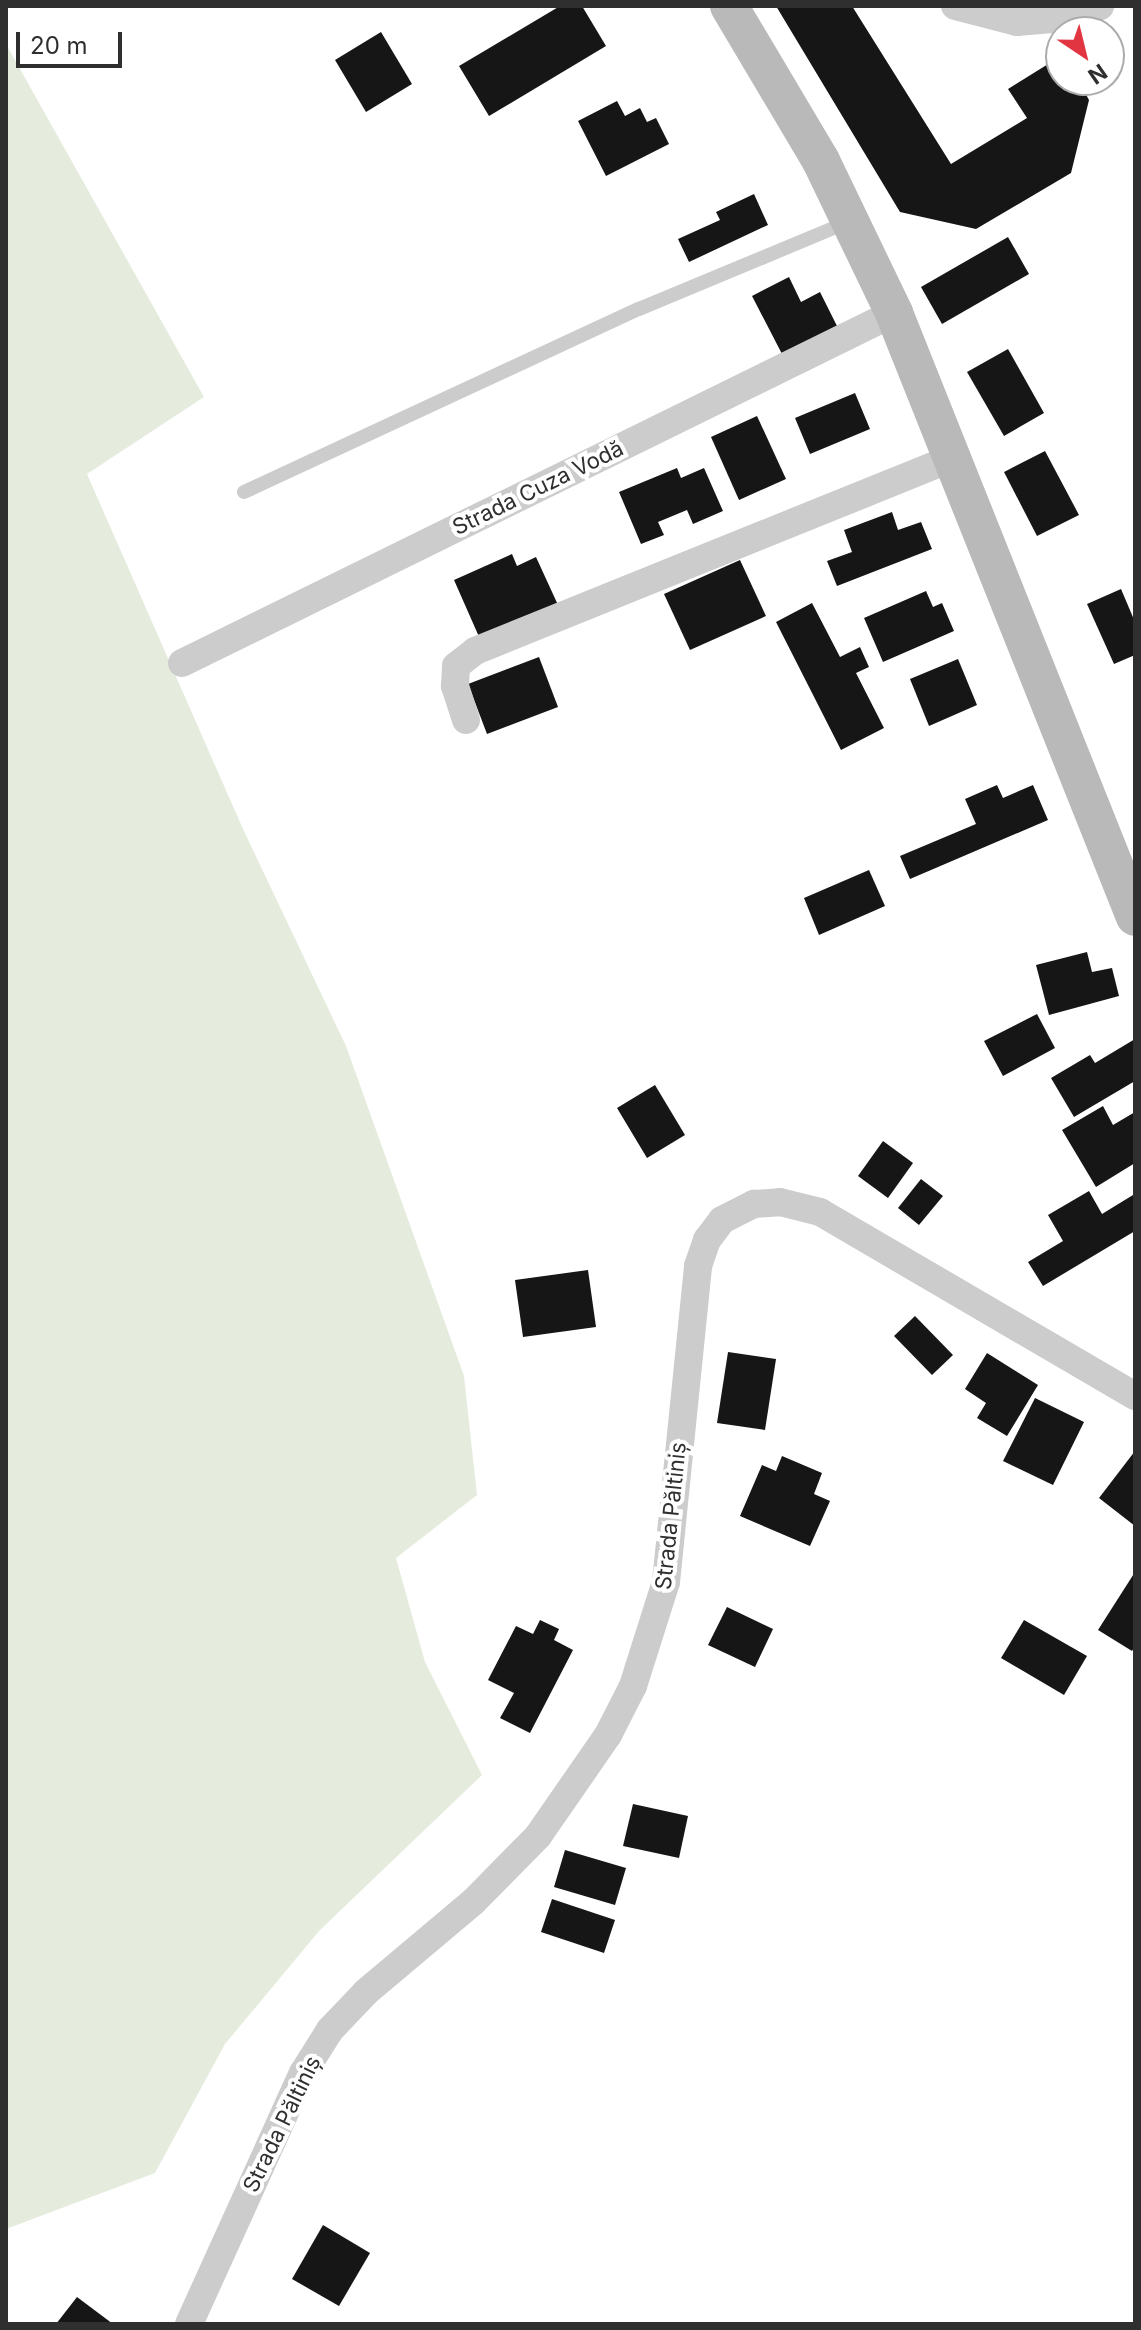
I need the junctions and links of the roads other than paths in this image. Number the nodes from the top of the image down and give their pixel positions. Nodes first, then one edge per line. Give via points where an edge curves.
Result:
1 (729, 6) edge
2 (955, 6) edge
3 (1100, 6) edge
4 (852, 220) junction
5 (894, 313) junction
6 (950, 459) junction
7 (244, 492) dead end
8 (182, 663) dead end
9 (466, 720) dead end
10 (1135, 917) edge
11 (1135, 1396) edge
12 (189, 2324) edge

1 - 4 street
2 - 3 street via 1017,22 1064,18
4 - 5 street
4 - 7 lane via 639,309
5 - 6 street
5 - 8 street, Strada Cuza Vodă
6 - 9 street via 475,651 456,666 455,686
6 - 10 street
11 - 12 street, Strada Păltiniș via 820,1212 767,1203 722,1220 707,1240 698,1266 666,1582 633,1686 608,1735 538,1836 330,2030 303,2073

